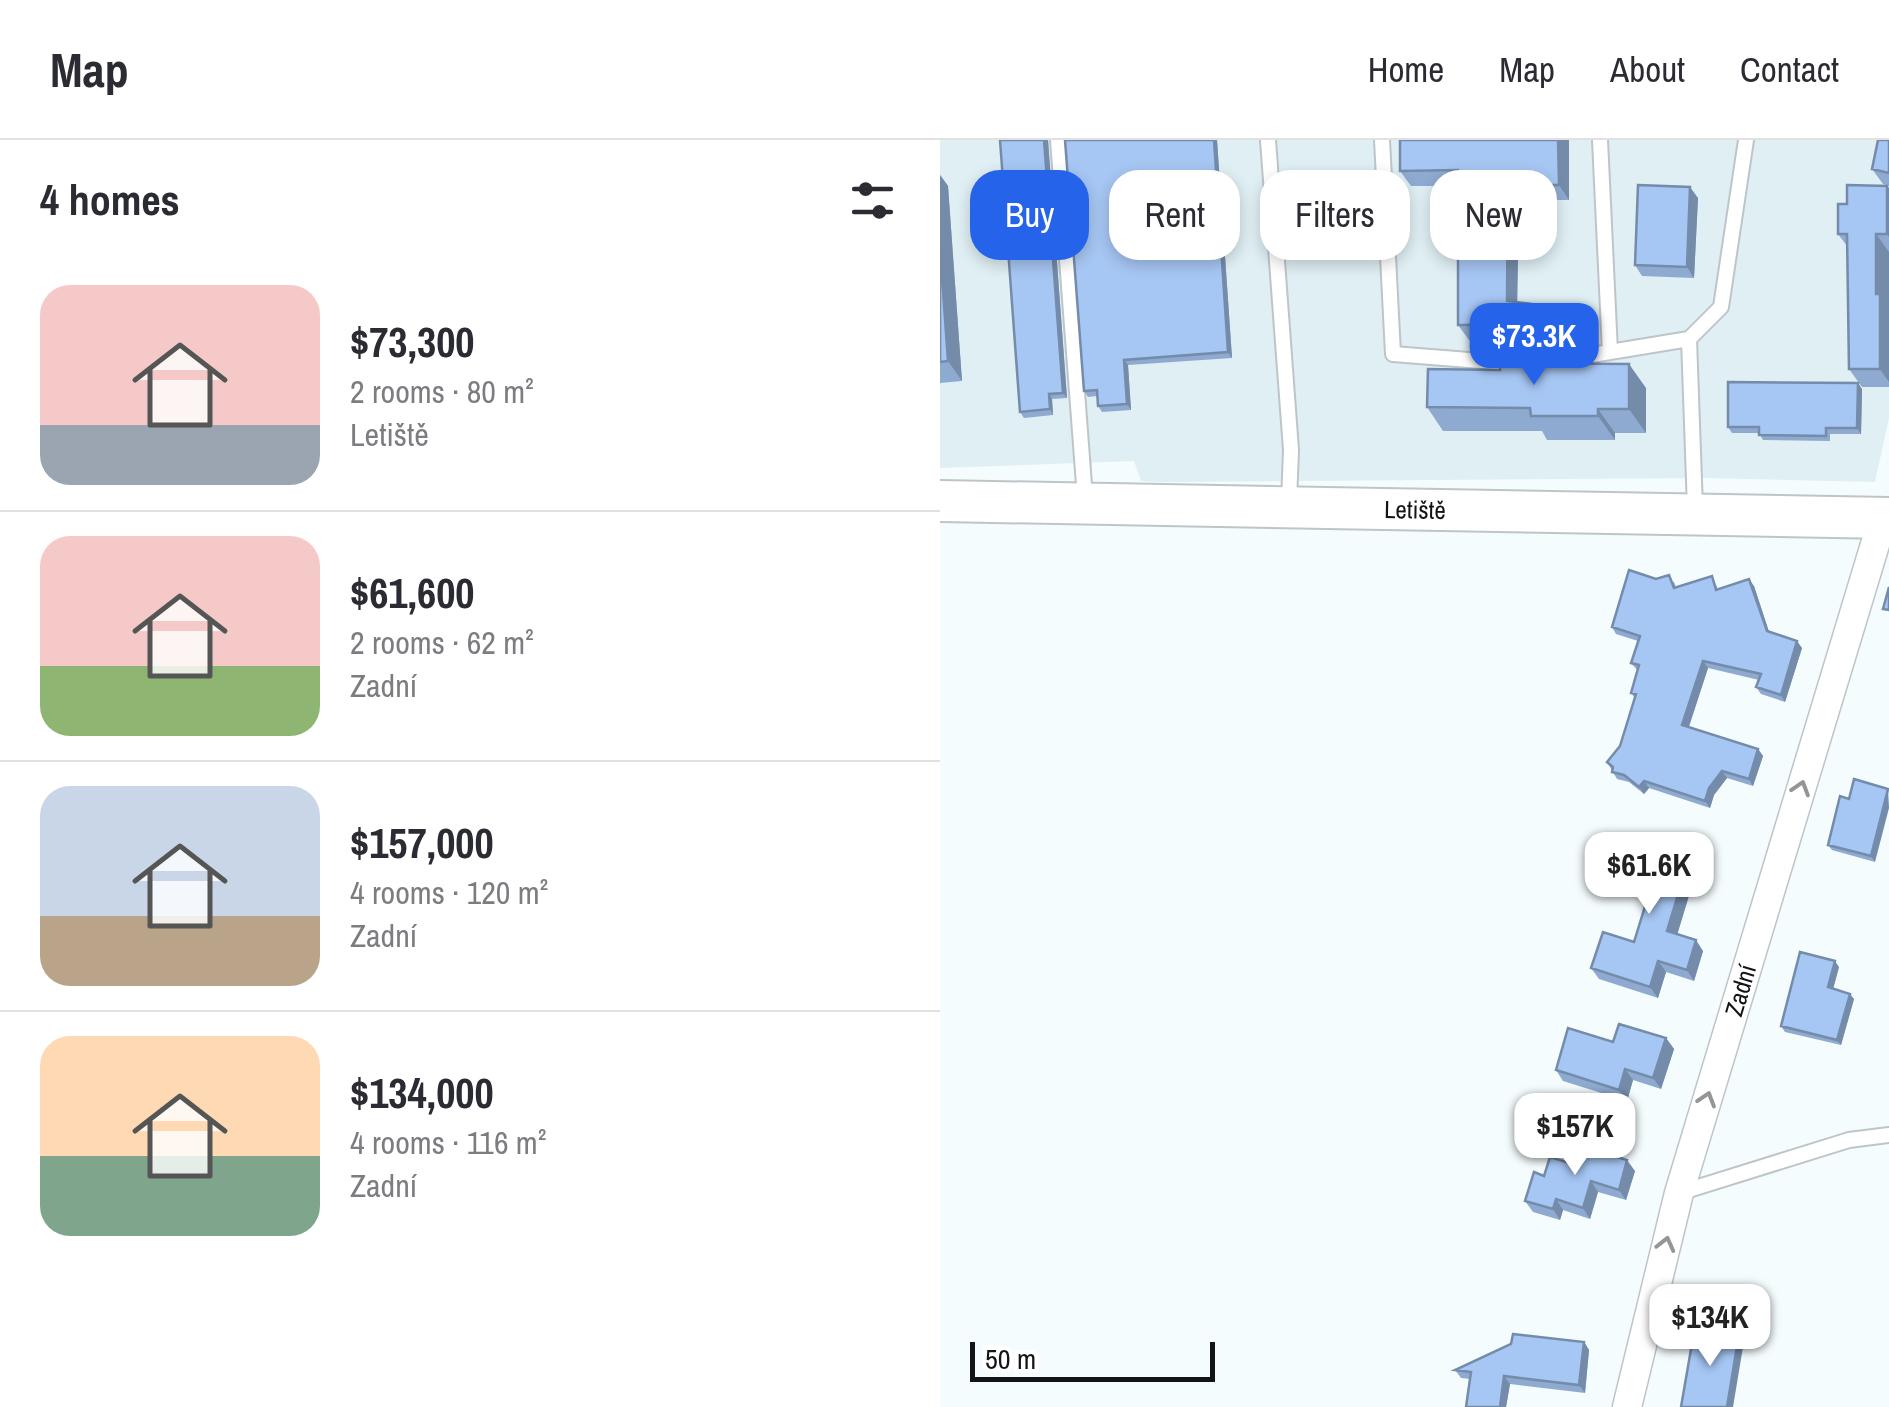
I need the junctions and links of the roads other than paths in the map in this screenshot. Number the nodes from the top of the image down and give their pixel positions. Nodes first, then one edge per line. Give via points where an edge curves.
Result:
1 (1058, 140) edge
2 (1268, 140) edge
3 (1382, 140) edge
4 (1600, 140) edge
5 (1746, 140) edge
6 (1690, 340) junction
7 (1610, 352) junction
8 (940, 501) edge
9 (1086, 504) junction
10 (1289, 508) junction
11 (1695, 515) junction
12 (1886, 518) edge
13 (1889, 1135) edge
14 (1679, 1193) junction
15 (1626, 1407) edge

1 - 9 lane
2 - 10 lane via 1291,450
3 - 7 lane via 1393,354 1532,365
4 - 7 lane
5 - 6 lane via 1721,308
6 - 7 lane
6 - 11 lane
8 - 9 street, Letiště
9 - 10 street, Letiště
10 - 11 street, Letiště
11 - 12 street, Letiště
14 -> 12 street, Zadní
13 - 14 lane via 1850,1140
15 -> 14 street, Zadní

